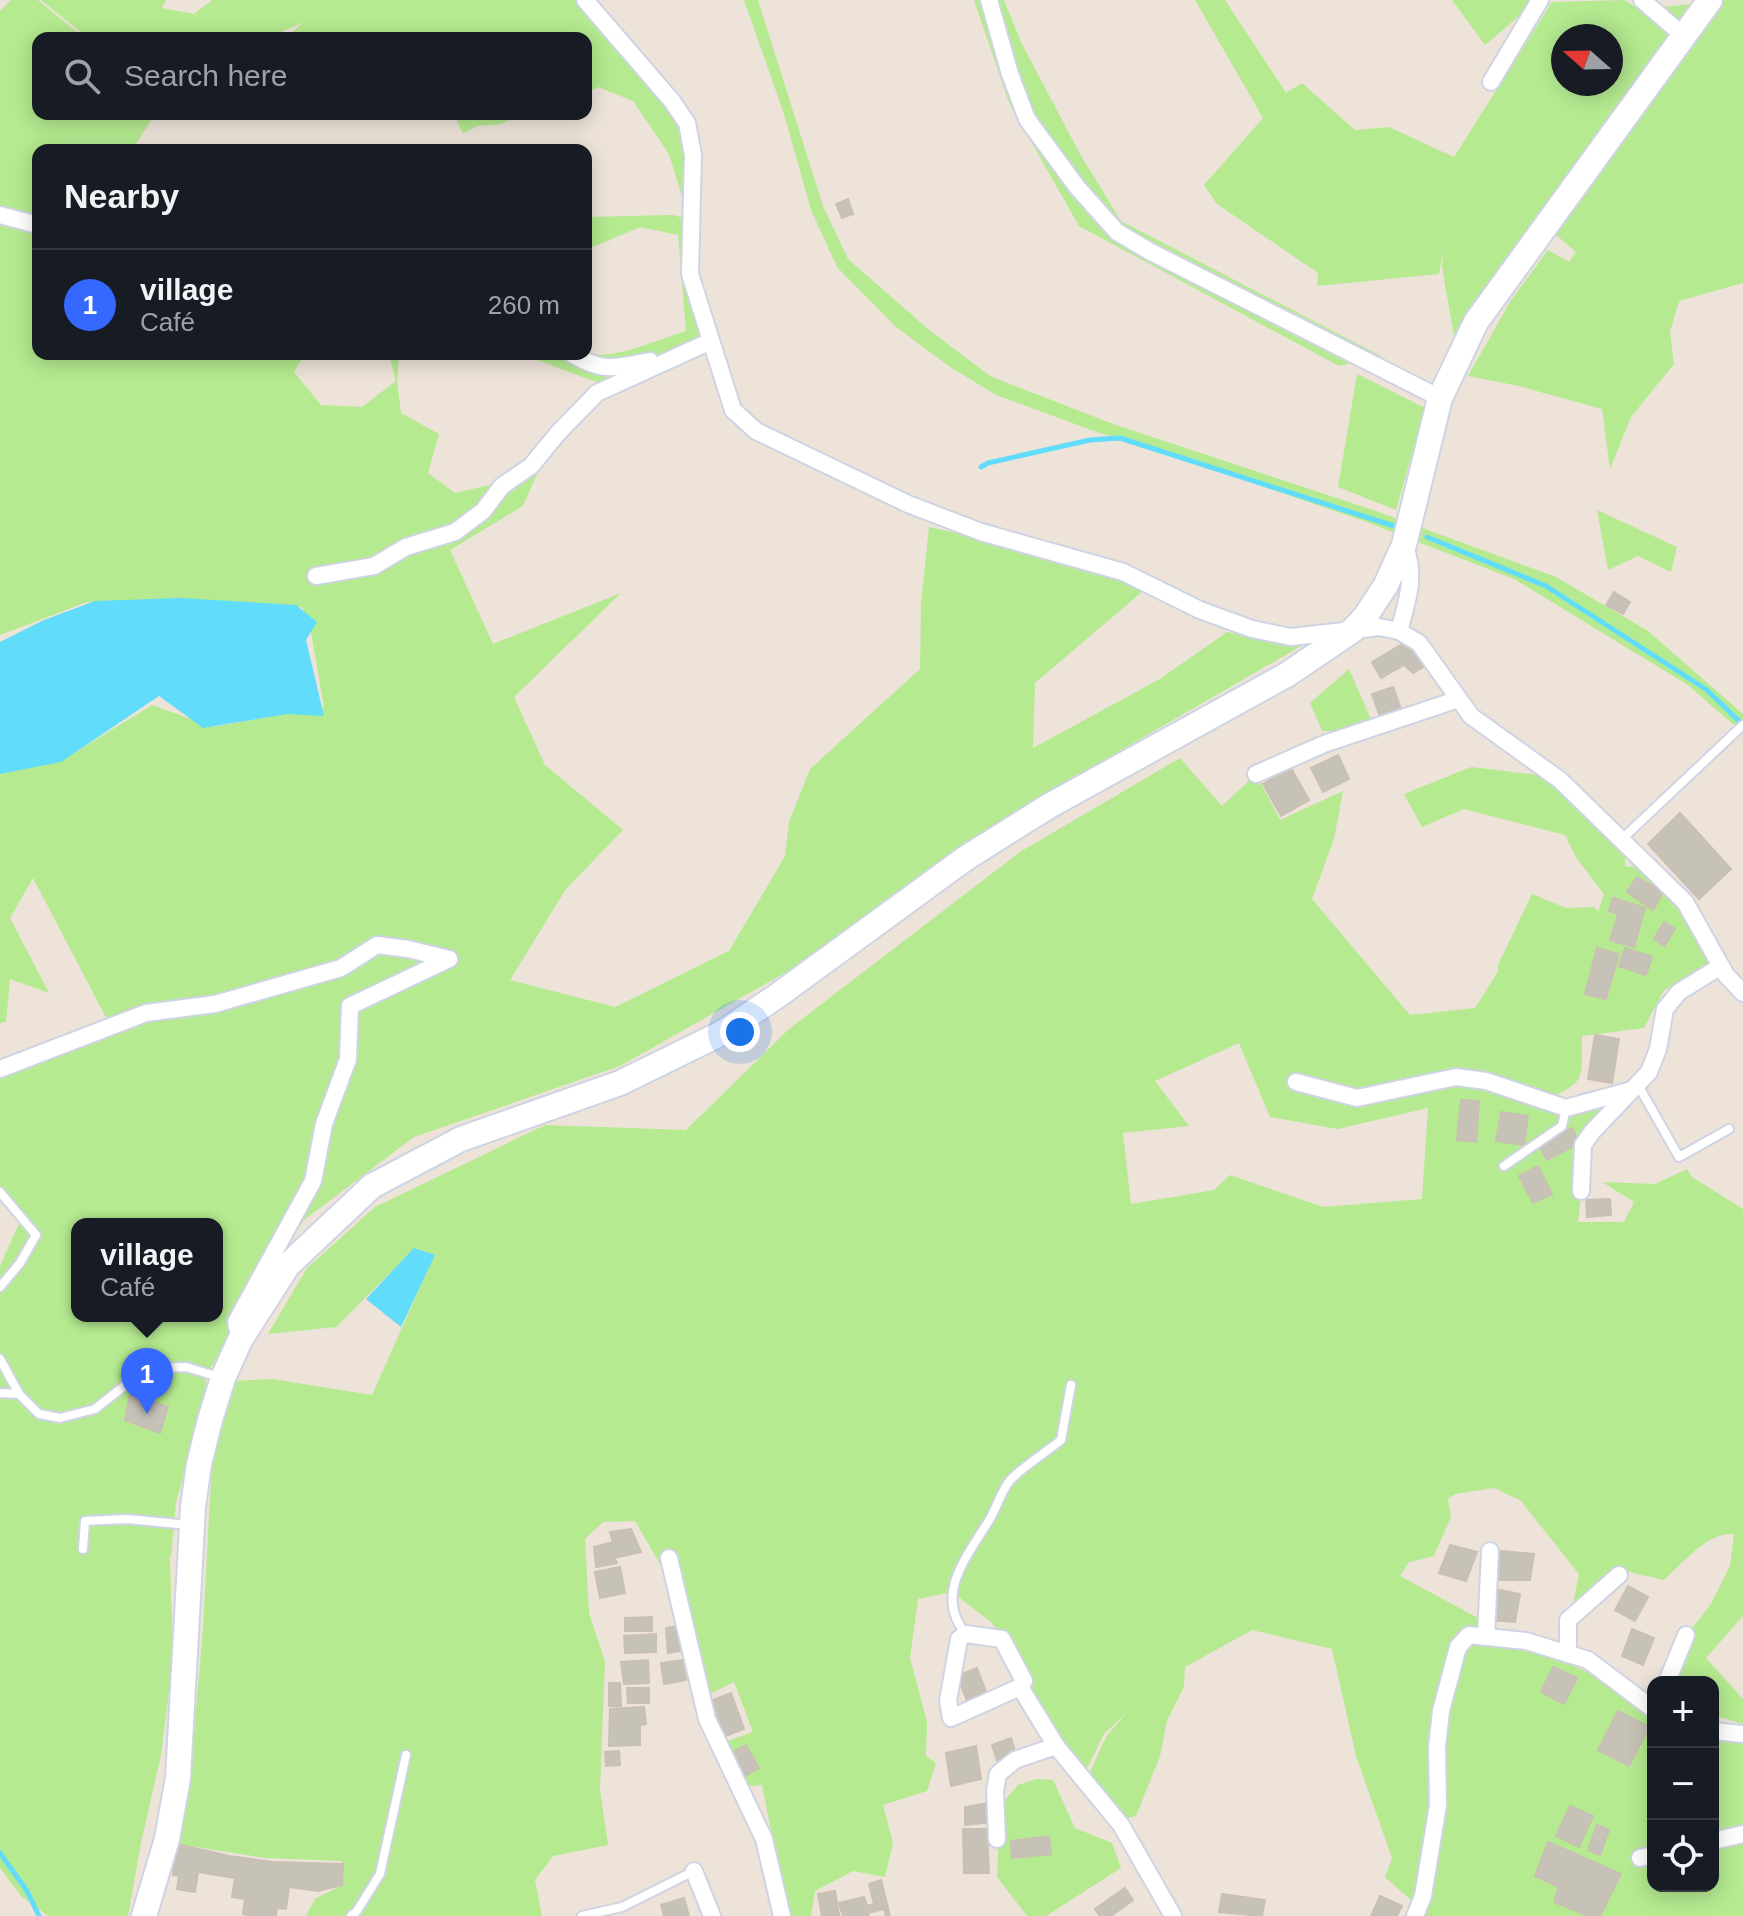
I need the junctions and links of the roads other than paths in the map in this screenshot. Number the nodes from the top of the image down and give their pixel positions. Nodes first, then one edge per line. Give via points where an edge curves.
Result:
1 (989, 0) edge
2 (1540, 0) edge
3 (1642, 0) edge
4 (1710, 0) edge
5 (591, 3) edge
6 (1685, 37) junction
7 (1491, 82) dead end
8 (0, 215) edge
9 (32, 223) edge
10 (711, 341) junction
11 (679, 355) junction
12 (582, 360) edge
13 (1440, 398) junction
14 (1404, 545) junction
15 (316, 576) dead end
16 (1353, 630) junction
17 (1399, 631) junction
18 (1459, 699) junction
19 (1743, 725) edge
20 (1256, 774) dead end
21 (1621, 840) junction
22 (1721, 966) junction
23 (1743, 993) edge
24 (0, 1069) edge
25 (1296, 1082) dead end
26 (1634, 1087) junction
27 (1566, 1108) junction
28 (1729, 1129) dead end
29 (1504, 1166) dead end
30 (1581, 1191) dead end
31 (0, 1192) edge
32 (0, 1287) edge
33 (240, 1340) junction
34 (0, 1359) edge
35 (223, 1378) junction
36 (1071, 1385) dead end
37 (0, 1393) edge
38 (19, 1394) junction
39 (192, 1526) junction
40 (83, 1549) dead end
41 (1490, 1551) dead end
42 (669, 1558) dead end
43 (1619, 1575) dead end
44 (966, 1634) junction
45 (1686, 1635) dead end
46 (1486, 1637) junction
47 (1568, 1654) junction
48 (1669, 1676) edge
49 (1020, 1687) junction
50 (1647, 1704) edge
51 (1719, 1732) edge
52 (1743, 1734) edge
53 (1056, 1746) junction
54 (406, 1755) dead end
55 (1743, 1834) edge
56 (997, 1839) dead end
57 (1719, 1840) edge
58 (694, 1871) joint
59 (144, 1916) edge
60 (351, 1916) edge
61 (582, 1916) edge
62 (712, 1916) edge
63 (782, 1916) edge
64 (1173, 1916) edge
65 (1415, 1916) edge

1 - 13 street via 1027,119 1117,232
2 - 7 street
3 - 6 street
4 - 6 street
5 - 10 street via 687,123 693,155 690,274
6 - 13 street via 1476,322
8 - 9 street
10 - 11 street
10 - 16 street via 733,410 756,431 908,504 981,532 1123,572 1252,629 1291,637
11 - 12 street via 609,369
11 - 15 street via 597,393 531,466 455,532 406,547 374,566
13 - 14 street
14 - 16 street via 1386,585
14 - 17 street via 1412,562
16 - 17 street
16 - 33 street via 1288,674 966,858 722,1033 620,1083 461,1139 372,1186 288,1265
17 - 18 street via 1419,643
18 - 20 street via 1324,744
18 - 21 street via 1471,716 1560,780
19 - 21 lane
21 - 22 street via 1685,902
22 - 23 street
22 - 26 street via 1679,992 1665,1009 1649,1072
24 - 33 street via 146,1013 215,1004 341,968 377,945 449,959 350,1006 348,1059 330,1102 313,1181 236,1322
25 - 27 street via 1357,1098 1456,1077 1486,1081
26 - 27 street
26 - 28 lane via 1679,1157
26 - 30 street via 1583,1145
27 - 29 lane via 1562,1126
31 - 32 lane via 36,1235
33 - 35 street
34 - 38 lane
35 - 38 lane via 186,1367 147,1368 95,1409 60,1418 39,1414
35 - 39 street via 199,1464
36 - 44 lane via 1061,1440 1008,1483 960,1565 953,1607 955,1622
37 - 38 lane
39 - 40 lane via 85,1521
39 - 59 street via 178,1778
41 - 46 street
42 - 63 street via 707,1719 764,1839
43 - 47 street via 1568,1620
44 - 49 street via 1002,1639 1024,1681
44 - 49 street via 959,1639 948,1701 951,1718
45 - 48 street
46 - 47 street via 1526,1641
46 - 65 street via 1469,1635 1458,1647 1441,1711 1438,1805
47 - 50 street via 1588,1660
49 - 53 street
51 - 52 street
53 - 56 street via 1015,1760 998,1774
53 - 64 street via 1121,1825
54 - 60 lane via 380,1874
55 - 57 street
58 - 61 lane via 622,1907
58 - 62 street

